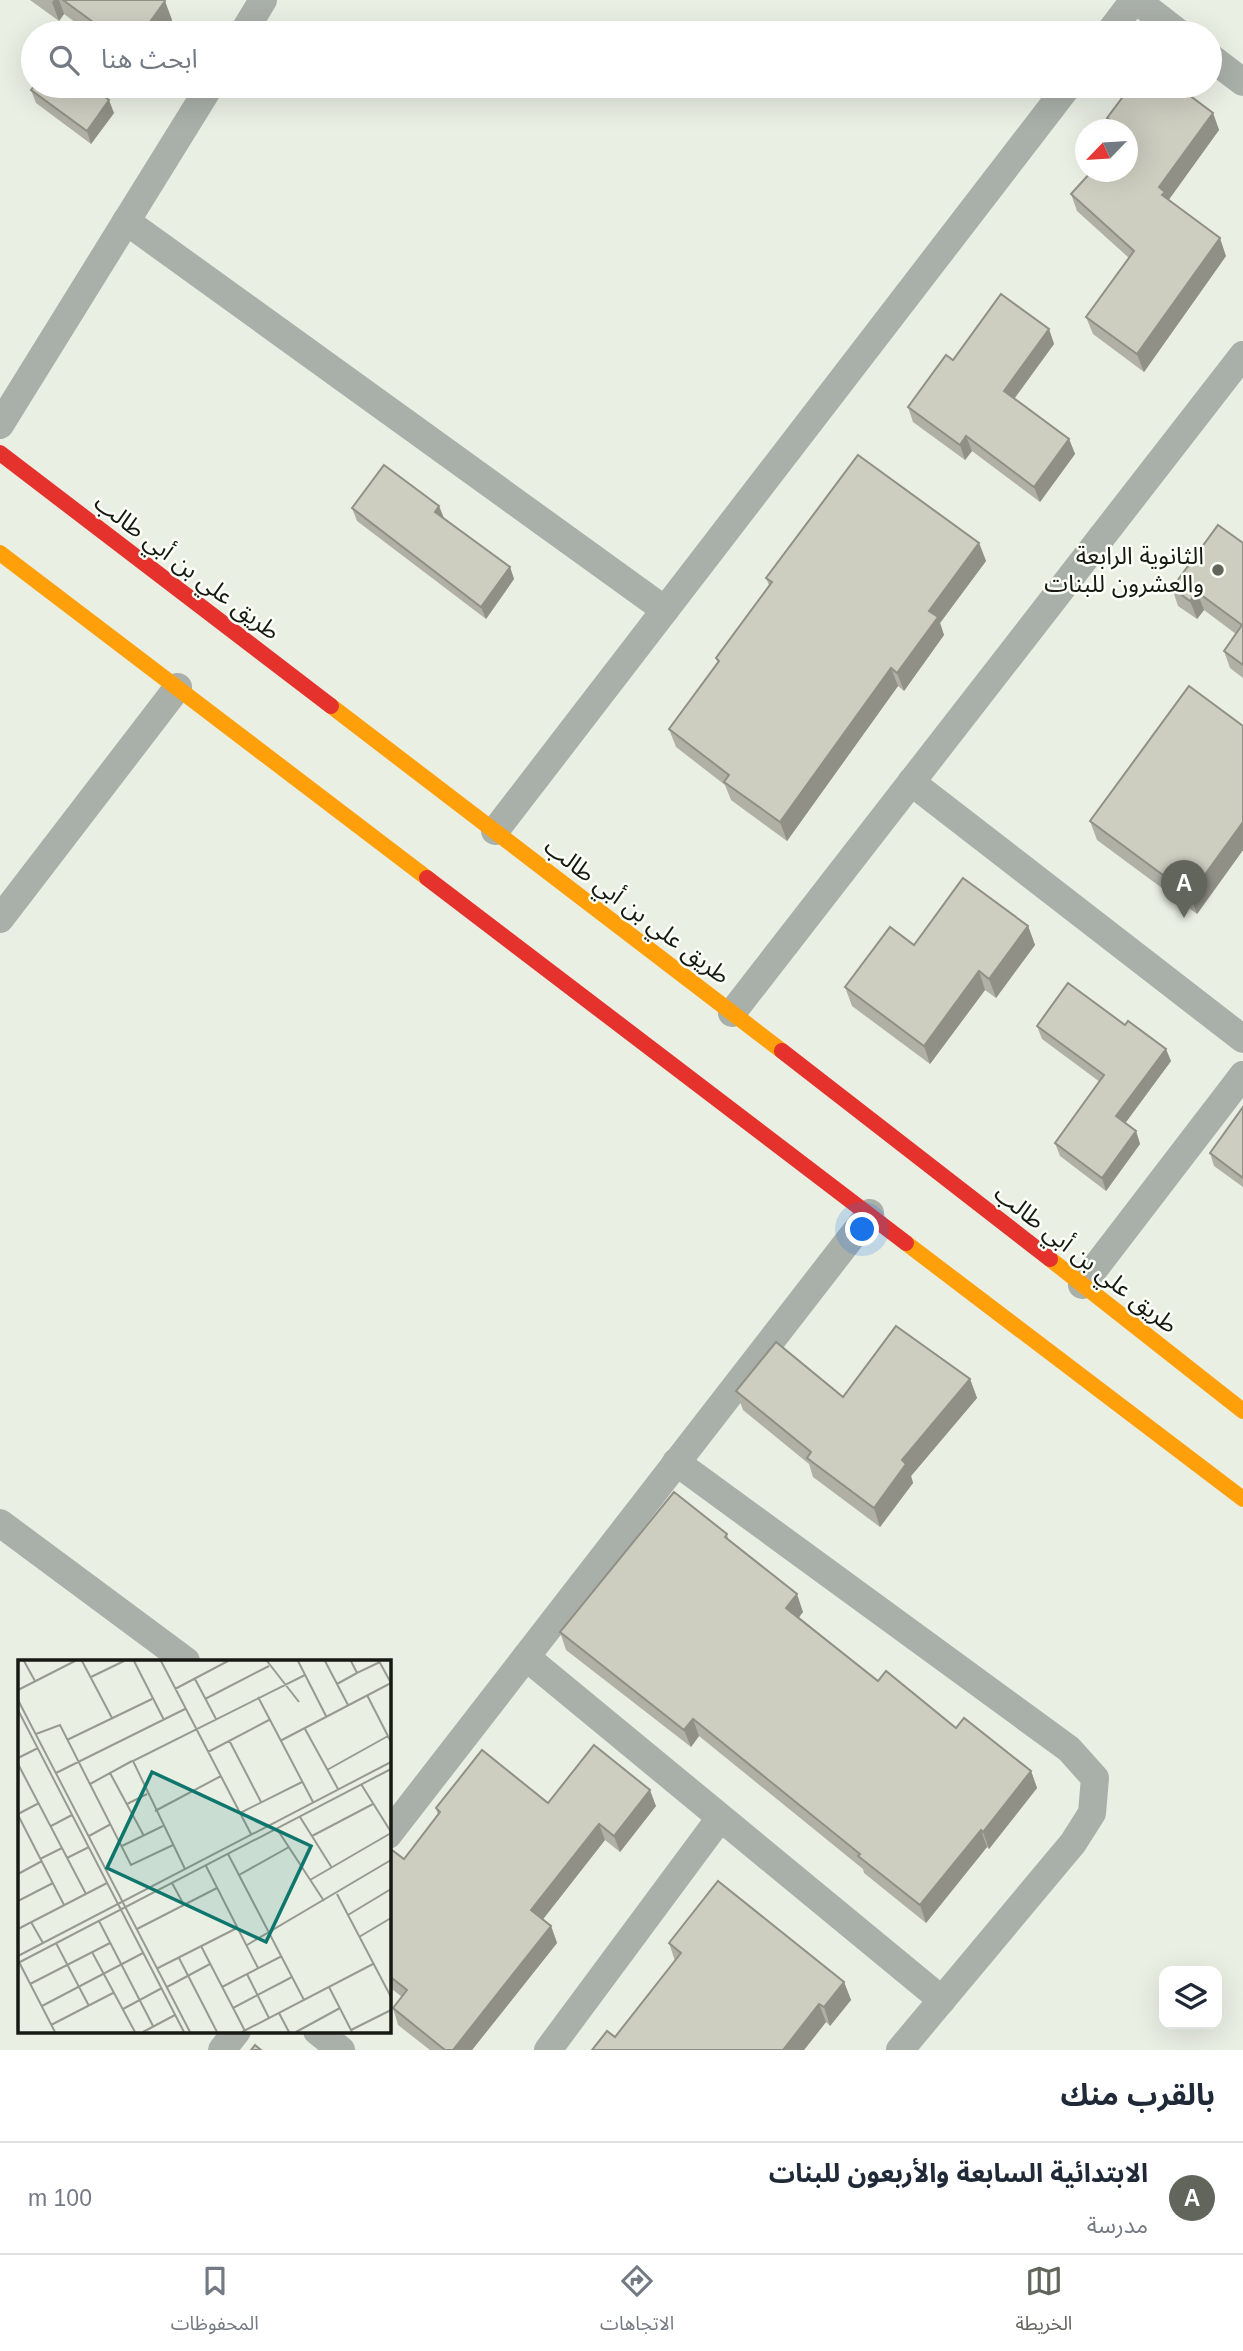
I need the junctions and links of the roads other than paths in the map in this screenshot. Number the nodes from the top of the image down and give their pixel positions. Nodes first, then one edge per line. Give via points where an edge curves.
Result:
1 (263, 0) edge
2 (1135, 0) edge
3 (250, 21) edge
4 (1118, 21) edge
5 (1163, 21) edge
6 (1222, 66) edge
7 (1243, 82) edge
8 (203, 98) edge
9 (1059, 98) edge
10 (126, 221) junction
11 (1239, 368) edge
12 (0, 425) edge
13 (0, 453) edge
14 (0, 553) edge
15 (665, 610) junction
16 (178, 687) junction
17 (911, 782) junction
18 (495, 831) junction
19 (1, 915) edge
20 (732, 1013) junction
21 (1243, 1039) edge
22 (1243, 1074) edge
23 (870, 1213) junction
24 (1083, 1285) junction
25 (1243, 1411) edge
26 (676, 1462) junction
27 (1243, 1499) edge
28 (0, 1523) edge
29 (526, 1657) junction
30 (186, 1660) edge
31 (720, 1818) junction
32 (392, 1822) edge
33 (942, 2000) junction
34 (236, 2032) edge
35 (318, 2032) edge
36 (222, 2050) edge
37 (341, 2050) edge
38 (548, 2050) edge
39 (900, 2050) edge

1 - 3 street
2 - 4 street
2 - 5 street
6 - 7 street
8 - 10 street
9 - 15 street
10 - 12 street
10 - 15 street
11 - 17 street
13 - 18 main road, طريق علي بن أبي طالب
14 - 16 main road
15 - 18 street
16 - 19 street
16 - 23 main road
17 - 20 street
17 - 21 street
18 - 20 main road, طريق علي بن أبي طالب
20 - 24 main road, طريق علي بن أبي طالب
22 - 24 street
23 - 26 street
23 - 27 main road
24 - 25 main road, طريق علي بن أبي طالب
26 - 29 street
26 - 33 street via 1069,1749 1095,1778 1092,1813 1073,1843
28 - 30 street
29 - 31 street
29 - 32 street
31 - 33 street
31 - 38 street
33 - 39 street
34 - 36 street
35 - 37 street

